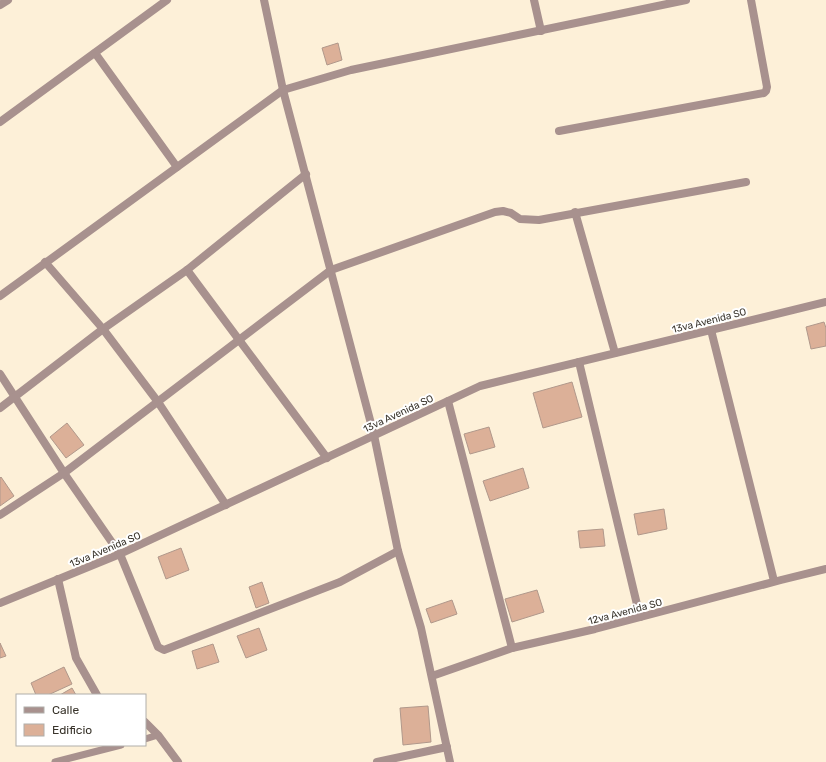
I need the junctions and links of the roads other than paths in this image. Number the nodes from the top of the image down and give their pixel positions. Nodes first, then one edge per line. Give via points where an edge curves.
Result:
1 (8, 0) edge
2 (167, 0) edge
3 (264, 0) edge
4 (534, 0) edge
5 (686, 0) edge
6 (751, 0) edge
7 (0, 6) edge
8 (541, 31) junction
9 (95, 53) junction
10 (283, 90) junction
11 (0, 122) edge
12 (559, 131) dead end
13 (177, 167) junction
14 (306, 174) junction
15 (746, 182) dead end
16 (575, 212) junction
17 (46, 262) junction
18 (188, 270) junction
19 (331, 270) junction
20 (0, 296) edge
21 (826, 302) edge
22 (103, 329) junction
23 (711, 330) junction
24 (240, 340) junction
25 (615, 353) junction
26 (579, 362) junction
27 (0, 374) edge
28 (14, 397) junction
29 (448, 401) junction
30 (158, 402) junction
31 (0, 408) edge
32 (374, 435) junction
33 (327, 458) junction
34 (64, 473) junction
35 (226, 505) junction
36 (0, 515) edge
37 (398, 551) junction
38 (120, 554) junction
39 (826, 569) edge
40 (58, 579) junction
41 (774, 581) junction
42 (0, 603) edge
43 (640, 617) junction
44 (512, 648) junction
45 (432, 676) junction
46 (96, 694) edge
47 (146, 723) edge
48 (158, 735) junction
49 (146, 739) edge
50 (117, 746) edge
51 (447, 747) junction
52 (55, 762) edge
53 (178, 762) edge
54 (377, 762) edge
55 (450, 762) edge

1 - 7 street
2 - 9 street
3 - 10 street
4 - 8 street
5 - 8 street
6 - 12 street via 767,87 764,93
8 - 10 street via 351,70
9 - 11 street
9 - 13 street
10 - 13 street
10 - 14 street
13 - 17 street
14 - 18 street
14 - 19 street
15 - 16 street
16 - 19 street via 539,220 520,219 512,213 503,211 495,212
16 - 25 street
17 - 20 street
17 - 22 street
18 - 22 street
18 - 24 street
19 - 24 street
19 - 32 street
21 - 23 street, 13va Avenida SO
22 - 28 street
22 - 30 street
23 - 25 street, 13va Avenida SO
23 - 41 street
24 - 30 street
24 - 33 street
25 - 26 street, 13va Avenida SO
26 - 29 street, 13va Avenida SO via 480,386
26 - 43 street
27 - 28 street
28 - 31 street
28 - 34 street
29 - 32 street, 13va Avenida SO
29 - 44 street
30 - 34 street
30 - 35 street
32 - 33 street, 13va Avenida SO
32 - 37 street
33 - 35 street, 13va Avenida SO
34 - 36 street
34 - 38 street
35 - 38 street, 13va Avenida SO
37 - 38 street via 340,582 164,650 158,647
37 - 45 street
38 - 40 street, 13va Avenida SO
39 - 41 street, 12va Avenida SO
40 - 42 street, 13va Avenida SO
40 - 46 street via 76,658
41 - 43 street, 12va Avenida SO
43 - 44 street, 12va Avenida SO
44 - 45 street, 12va Avenida SO
45 - 51 street
47 - 48 street
48 - 49 lane
48 - 53 street
50 - 52 lane
51 - 54 street
51 - 55 street

